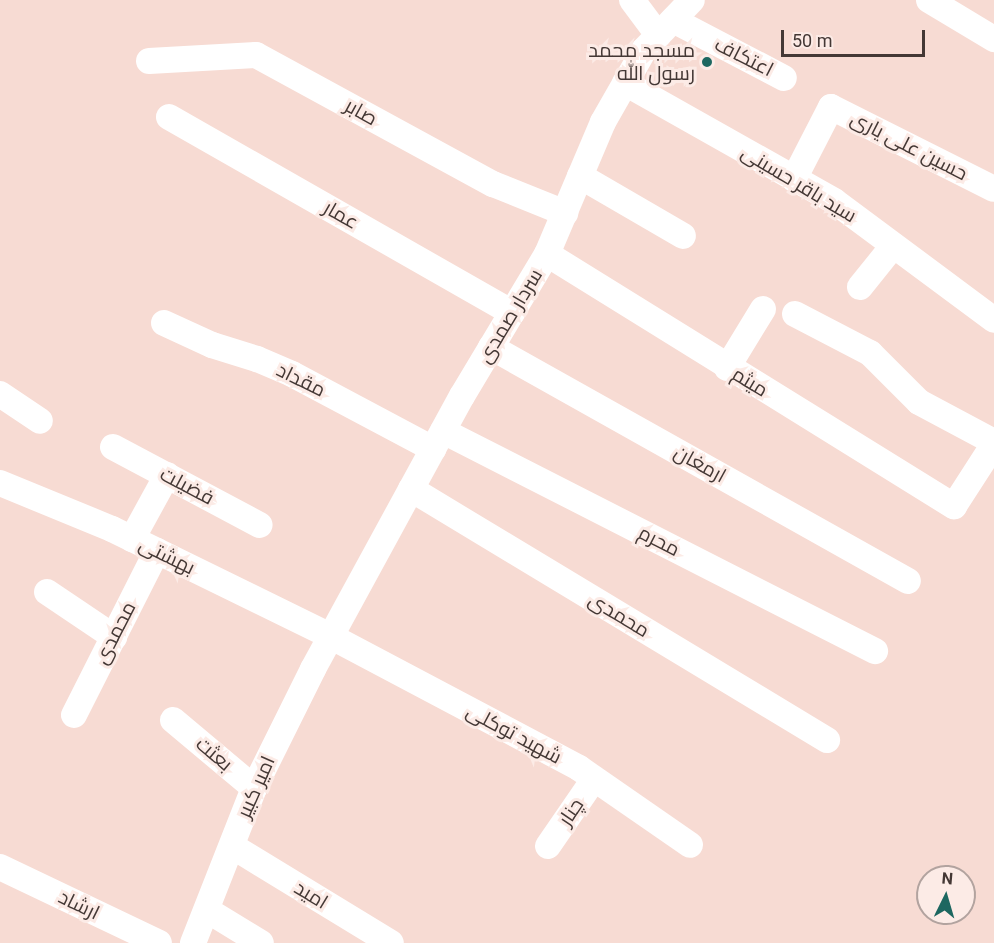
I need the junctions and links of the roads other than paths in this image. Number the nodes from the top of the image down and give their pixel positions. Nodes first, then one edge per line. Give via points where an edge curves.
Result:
1 (632, 0) edge
2 (692, 0) edge
3 (929, 0) edge
4 (665, 28) junction
5 (994, 39) edge
6 (149, 61) dead end
7 (784, 78) dead end
8 (625, 83) junction
9 (169, 117) dead end
10 (580, 176) junction
11 (794, 179) junction
12 (994, 189) edge
13 (565, 213) junction
14 (683, 236) dead end
15 (894, 246) junction
16 (547, 254) junction
17 (861, 287) dead end
18 (763, 309) dead end
19 (512, 313) junction
20 (795, 314) dead end
21 (994, 320) edge
22 (164, 323) dead end
23 (491, 347) junction
24 (727, 368) junction
25 (0, 394) edge
26 (40, 421) dead end
27 (438, 440) junction
28 (994, 443) edge
29 (113, 447) dead end
30 (986, 472) edge
31 (166, 475) junction
32 (0, 483) edge
33 (411, 489) junction
34 (260, 525) dead end
35 (132, 539) junction
36 (157, 551) junction
37 (908, 581) dead end
38 (47, 592) dead end
39 (330, 636) junction
40 (114, 637) junction
41 (875, 651) dead end
42 (74, 715) dead end
43 (173, 720) dead end
44 (826, 740) dead end
45 (594, 779) junction
46 (254, 788) junction
47 (690, 845) dead end
48 (232, 846) junction
49 (548, 846) dead end
50 (0, 867) edge
51 (207, 910) junction
52 (159, 943) edge
53 (193, 943) edge
54 (261, 943) edge
55 (391, 943) edge

1 - 4 street
2 - 4 street, سردار صمدی
3 - 5 street
4 - 7 street, اعتکاف
4 - 8 street, سردار صمدی via 644,50
6 - 13 street, صابر via 256,55 493,184
8 - 10 street, سردار صمدی
8 - 11 street, سید باقر حسینی
9 - 19 street, عمار
10 - 13 street, سردار صمدی
10 - 14 street
11 - 12 street, حسین علی یاری via 831,107
11 - 15 street, سید باقر حسینی via 834,201
13 - 16 street, سردار صمدی
15 - 17 street
15 - 21 street, سید باقر حسینی
16 - 19 street, سردار صمدی
16 - 24 street, میثم
18 - 24 street
19 - 23 street, سردار صمدی
20 - 28 street via 870,353 919,402
22 - 27 street, مقداد via 212,345 257,359
23 - 27 street, سردار صمدی
23 - 37 street, ارمغان
24 - 30 street, میثم via 954,506
25 - 26 street
27 - 33 street, سردار صمدی
27 - 41 street, محرم
28 - 30 street
29 - 31 street, فضیلت
31 - 34 street, فضیلت
31 - 35 street
32 - 35 street, بهشتی
33 - 39 street, سردار صمدی
33 - 44 street, محمدی
35 - 36 street, بهشتی
36 - 39 street, بهشتی
36 - 40 street, محمدی
38 - 40 street
39 - 45 street, شهید توکلی
39 - 46 street, امیر کبیر
40 - 42 street, محمدی
43 - 46 street, بعثت
45 - 47 street, شهید توکلی
45 - 49 street, چنار
46 - 48 street, امیر کبیر
48 - 51 street, امیر کبیر
48 - 55 street, امید
50 - 52 street, ارشاد
51 - 53 street, امیر کبیر
51 - 54 street

